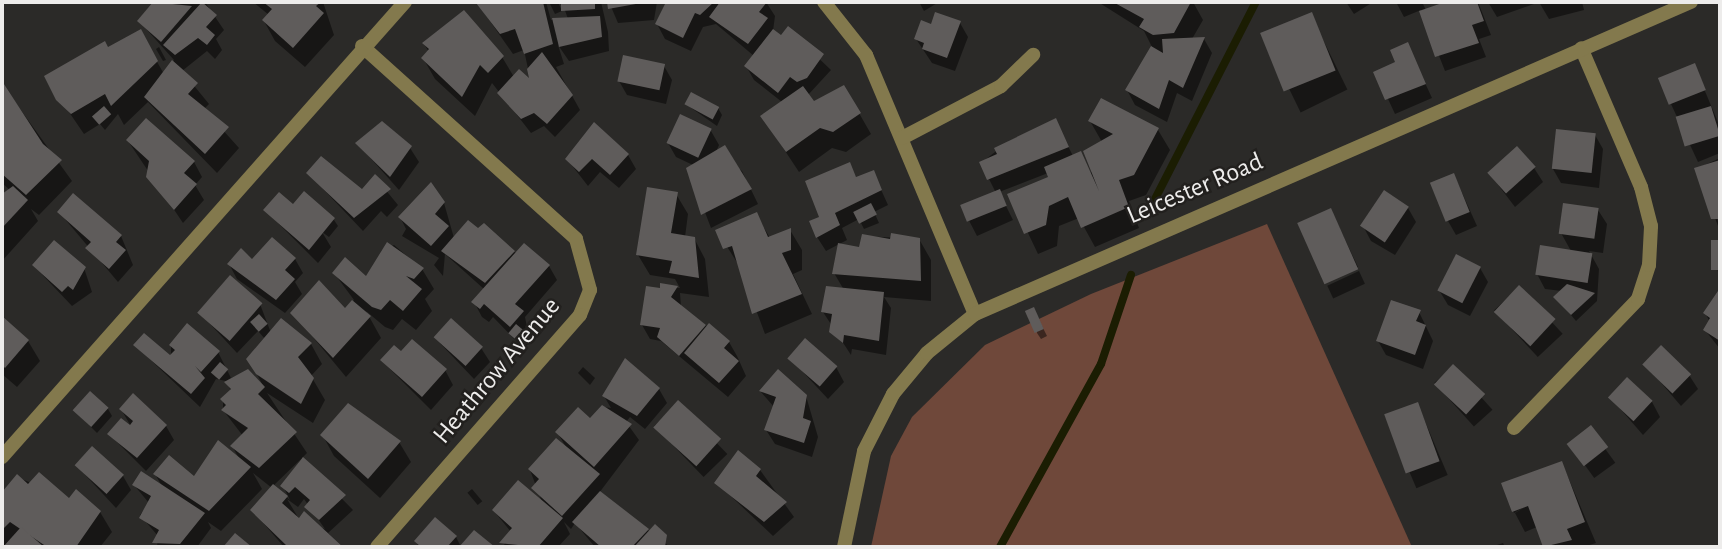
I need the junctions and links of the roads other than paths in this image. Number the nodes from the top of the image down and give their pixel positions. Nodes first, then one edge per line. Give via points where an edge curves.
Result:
1 (405, 2) edge
2 (824, 2) edge
3 (1691, 2) edge
4 (362, 46) junction
5 (1581, 48) junction
6 (1033, 55) dead end
7 (902, 138) junction
8 (975, 314) junction
9 (1514, 428) dead end
10 (2, 457) edge
11 (377, 547) edge
12 (844, 547) edge

1 - 4 street
2 - 7 street via 866,55
3 - 5 street, Leicester Road
4 - 10 street
4 - 11 street, Heathrow Avenue via 576,239 590,290 580,315
5 - 8 street, Leicester Road
5 - 9 street via 1642,187 1651,226 1649,265 1638,299
6 - 7 street via 1001,86
7 - 8 street
8 - 12 street, Leicester Road via 927,353 893,394 864,451

